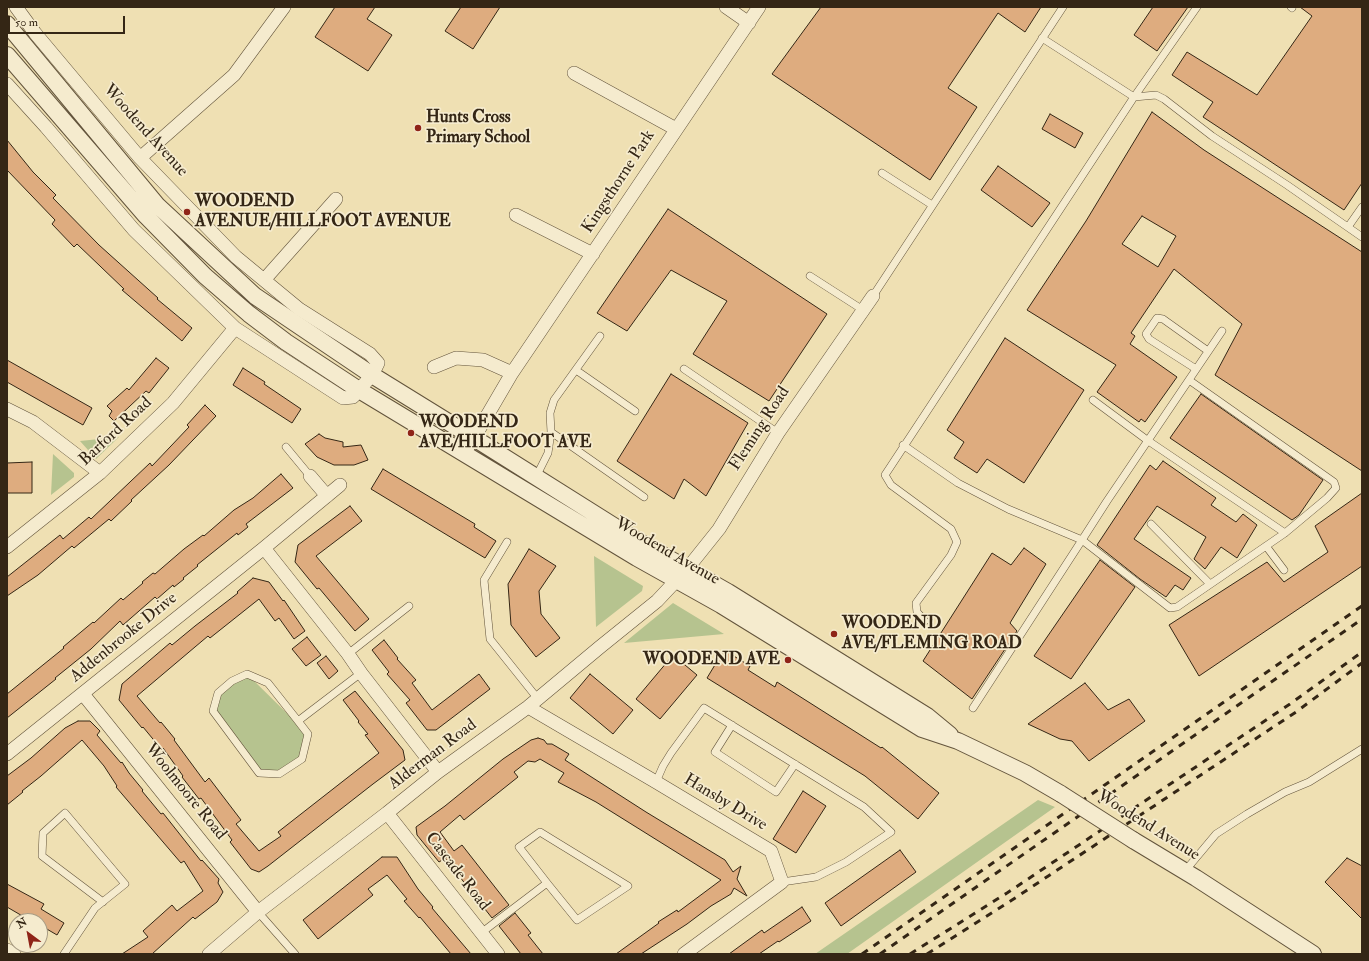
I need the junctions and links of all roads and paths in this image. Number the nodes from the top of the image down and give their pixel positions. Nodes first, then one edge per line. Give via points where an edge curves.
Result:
1 (16, 7) edge
2 (284, 7) edge
3 (726, 7) edge
4 (759, 7) edge
5 (1063, 7) edge
6 (1197, 7) edge
7 (749, 23) junction
8 (7, 24) edge
9 (1042, 38) junction
10 (7, 55) edge
11 (574, 73) dead end
12 (7, 84) edge
13 (1134, 97) junction
14 (676, 129) junction
15 (140, 158) junction
16 (882, 173) dead end
17 (336, 199) dead end
18 (932, 205) junction
19 (1362, 207) edge
20 (516, 215) dead end
21 (1348, 227) junction
22 (1362, 237) edge
23 (593, 254) junction
24 (810, 276) dead end
25 (264, 280) junction
26 (872, 296) joint
27 (862, 310) junction
28 (235, 328) junction
29 (1222, 331) dead end
30 (600, 336) dead end
31 (1208, 351) junction
32 (434, 367) dead end
33 (684, 369) dead end
34 (1196, 369) junction
35 (576, 370) junction
36 (512, 373) junction
37 (372, 375) junction
38 (1189, 380) junction
39 (359, 390) junction
40 (1093, 400) dead end
41 (7, 408) edge
42 (635, 411) dead end
43 (551, 432) junction
44 (778, 433) junction
45 (474, 438) junction
46 (1147, 440) junction
47 (903, 446) junction
48 (286, 447) dead end
49 (464, 453) junction
50 (100, 473) junction
51 (310, 476) joint
52 (536, 477) junction
53 (340, 485) dead end
54 (327, 496) junction
55 (644, 496) dead end
56 (1151, 524) dead end
57 (1285, 533) junction
58 (1082, 540) junction
59 (507, 542) dead end
60 (1266, 546) junction
61 (7, 547) edge
62 (264, 548) junction
63 (687, 569) junction
64 (1284, 570) dead end
65 (676, 581) junction
66 (1210, 584) junction
67 (409, 606) dead end
68 (925, 621) dead end
69 (348, 654) junction
70 (361, 673) junction
71 (83, 694) junction
72 (533, 703) junction
73 (973, 708) dead end
74 (298, 721) junction
75 (732, 725) junction
76 (958, 741) junction
77 (1362, 749) edge
78 (7, 754) edge
79 (795, 764) junction
80 (438, 772) junction
81 (656, 782) junction
82 (387, 813) junction
83 (1185, 872) junction
84 (782, 882) junction
85 (547, 883) junction
86 (103, 902) junction
87 (258, 912) junction
88 (481, 933) junction
89 (7, 950) edge
90 (14, 954) edge
91 (64, 954) edge
92 (209, 954) edge
93 (295, 954) edge
94 (498, 954) edge
95 (684, 954) edge
96 (1313, 954) edge

1 - 15 street, Woodend Avenue
2 - 15 street via 234,75
3 - 7 street
4 - 7 street, Kingsthorne Park
5 - 9 lane
6 - 13 lane
7 - 14 street, Kingsthorne Park
8 - 37 street, Woodend Avenue via 157,204 255,296
9 - 13 lane
9 - 18 lane
10 - 39 street, Woodend Avenue via 146,216 205,276 286,342
11 - 14 street, Kingsthorne Park
12 - 28 street via 134,230
13 - 21 lane via 1156,95 1164,99 1212,136
13 - 47 lane
14 - 23 street, Kingsthorne Park
15 - 25 street, Woodend Avenue via 236,257
16 - 18 lane
17 - 25 street
18 - 26 lane
19 - 21 lane
20 - 23 street, Kingsthorne Park
21 - 22 lane
23 - 36 street, Kingsthorne Park
24 - 27 lane
25 - 37 street, Woodend Avenue via 299,309 370,354 378,364
26 - 27 street, Fleming Road
27 - 44 street, Fleming Road
28 - 39 street via 343,398 353,397
28 - 50 street, Barford Road via 173,403
29 - 31 lane
30 - 35 lane
31 - 34 lane
31 - 34 lane via 1163,319 1157,318 1146,334 1149,339
32 - 36 street via 456,358 483,360
33 - 44 lane
34 - 38 lane
35 - 42 lane
35 - 43 lane via 554,400 550,413
36 - 45 street, Kingsthorne Park
37 - 39 street
37 - 45 street, Woodend Avenue
38 - 46 lane
38 - 57 lane via 1334,482 1336,488 1327,498
39 - 49 street, Woodend Avenue
40 - 46 lane
41 - 50 street via 33,422
43 - 52 lane via 548,453
43 - 55 lane
44 - 63 street, Fleming Road via 719,529
45 - 49 street, Kingsthorne Park
45 - 52 street, Woodend Avenue
46 - 57 lane
46 - 58 lane
47 - 58 lane via 958,483
47 - 68 lane via 885,475 891,485 951,529 957,542 951,555 916,602 917,612
48 - 51 lane
49 - 65 street, Woodend Avenue
50 - 61 street, Barford Road
51 - 54 street
52 - 63 street, Woodend Avenue
53 - 54 street, Addenbrooke Drive
54 - 62 street, Addenbrooke Drive
56 - 66 lane
57 - 60 lane
58 - 66 lane via 1170,608 1177,607
58 - 73 lane
59 - 72 lane via 484,580 490,639
60 - 64 lane
60 - 66 lane
62 - 69 street
62 - 71 street, Addenbrooke Drive
63 - 65 street, Fleming Road
63 - 76 street, Woodend Avenue via 927,716
65 - 72 street, Alderman Road via 657,601
65 - 76 street, Woodend Avenue via 721,605 922,729
67 - 69 lane
69 - 70 street
70 - 74 lane
70 - 80 street
71 - 78 street, Addenbrooke Drive
71 - 87 street, Woolmoore Road
72 - 80 street, Alderman Road
72 - 81 street, Hansby Drive
74 - 74 lane via 308,734 302,759 279,774 259,773 213,711 218,693 232,681 247,674 268,683
75 - 79 lane
75 - 79 lane via 715,752 776,792
75 - 81 lane via 704,708 671,753
76 - 83 street, Woodend Avenue, bridge via 1061,794
77 - 83 lane via 1310,782 1286,792 1216,834
79 - 84 lane via 864,807 892,832 846,862 816,877
80 - 82 street, Alderman Road
81 - 84 street, Hansby Drive via 771,851
82 - 87 street, Alderman Road
82 - 88 street, Cascade Road
83 - 96 street, Woodend Avenue
84 - 95 street
85 - 85 lane via 577,920 628,886 540,832 519,846
85 - 88 lane
86 - 86 lane via 125,884 65,813 44,833 42,856
86 - 91 lane via 94,908
87 - 92 street, Alderman Road
87 - 93 lane
88 - 94 street, Cascade Road
89 - 90 street

